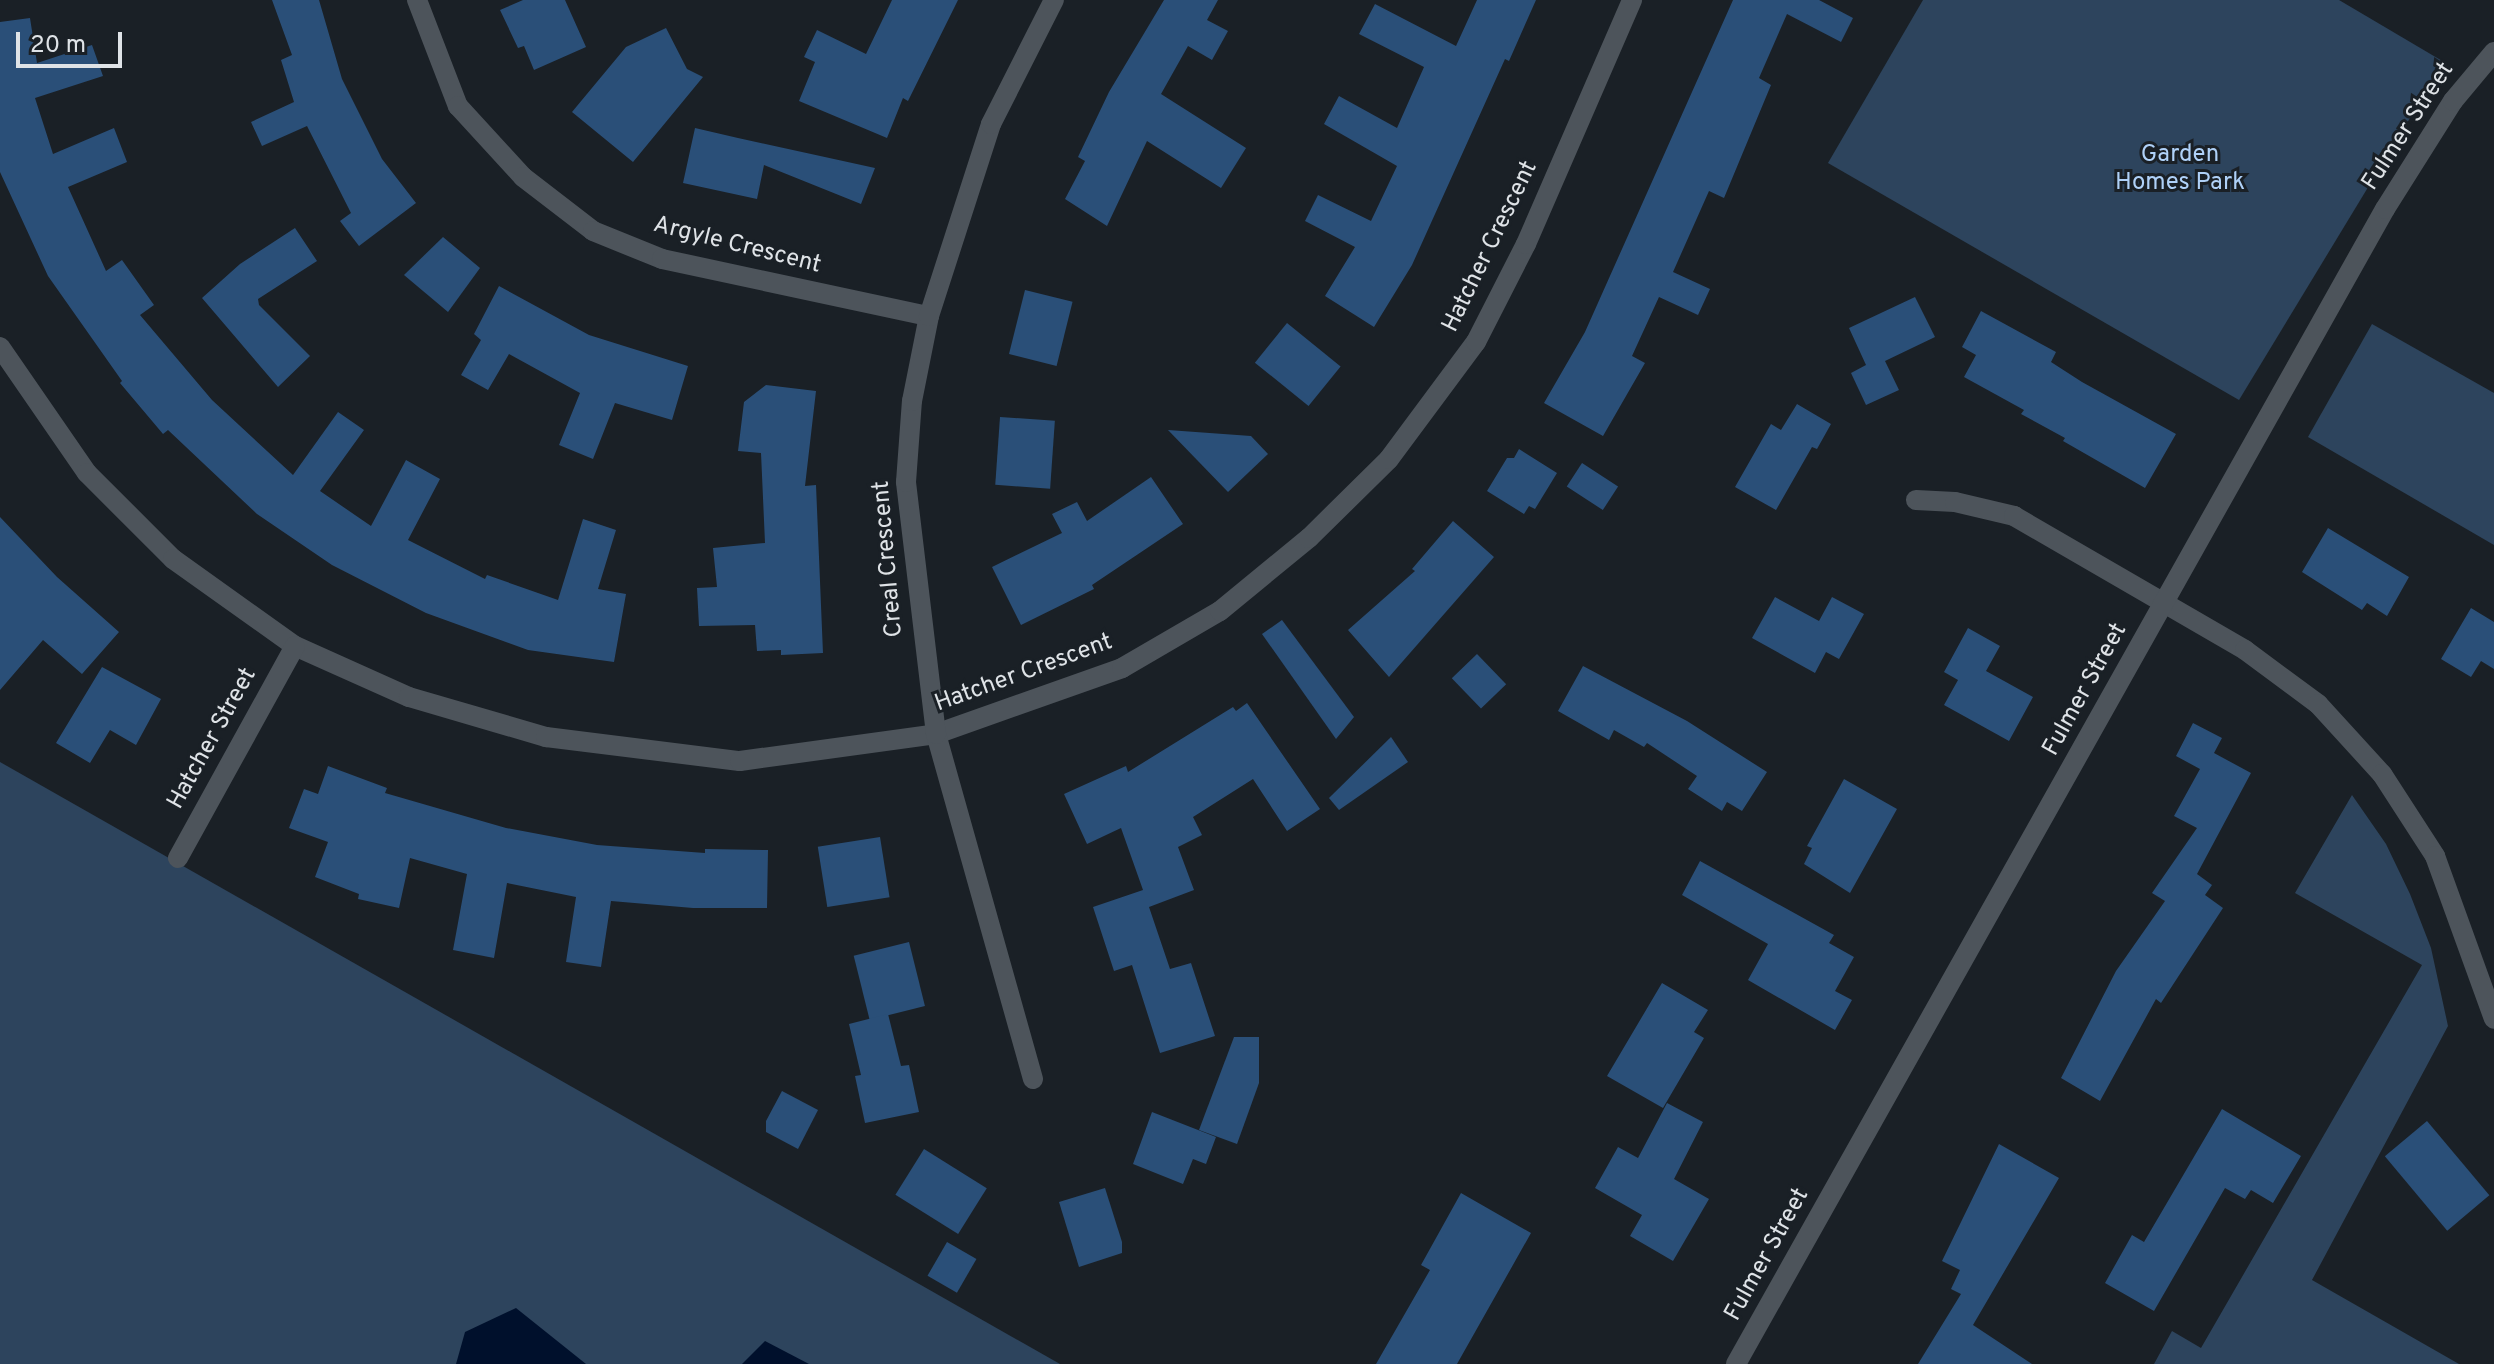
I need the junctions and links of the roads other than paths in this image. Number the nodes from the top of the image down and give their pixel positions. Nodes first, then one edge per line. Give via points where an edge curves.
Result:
1 (417, 0) edge
2 (1054, 0) edge
3 (1632, 0) edge
4 (2494, 52) edge
5 (929, 316) junction
6 (0, 347) edge
7 (1916, 500) dead end
8 (2164, 605) junction
9 (295, 646) junction
10 (936, 734) junction
11 (178, 858) dead end
12 (2494, 1019) edge
13 (1033, 1079) dead end
14 (1736, 1364) edge

1 - 5 street, Argyle Crescent via 458,106 523,177 593,231 662,259
2 - 5 street, Creal Crescent via 991,124
3 - 10 street, Hatcher Crescent via 1526,244 1476,342 1389,459 1309,538 1220,611 1122,668
4 - 8 street, Fulmer Street via 2453,101 2385,209
5 - 10 street, Creal Crescent via 912,401 906,482
6 - 9 street, Hatcher Crescent via 87,473 173,559
7 - 8 street via 1955,502 2014,516
8 - 12 street via 2245,650 2318,704 2382,774 2435,856
8 - 14 street, Fulmer Street
9 - 10 street, Hatcher Crescent via 409,697 546,737 740,761
9 - 11 street, Hatcher Street
10 - 13 street, Creal Crescent

